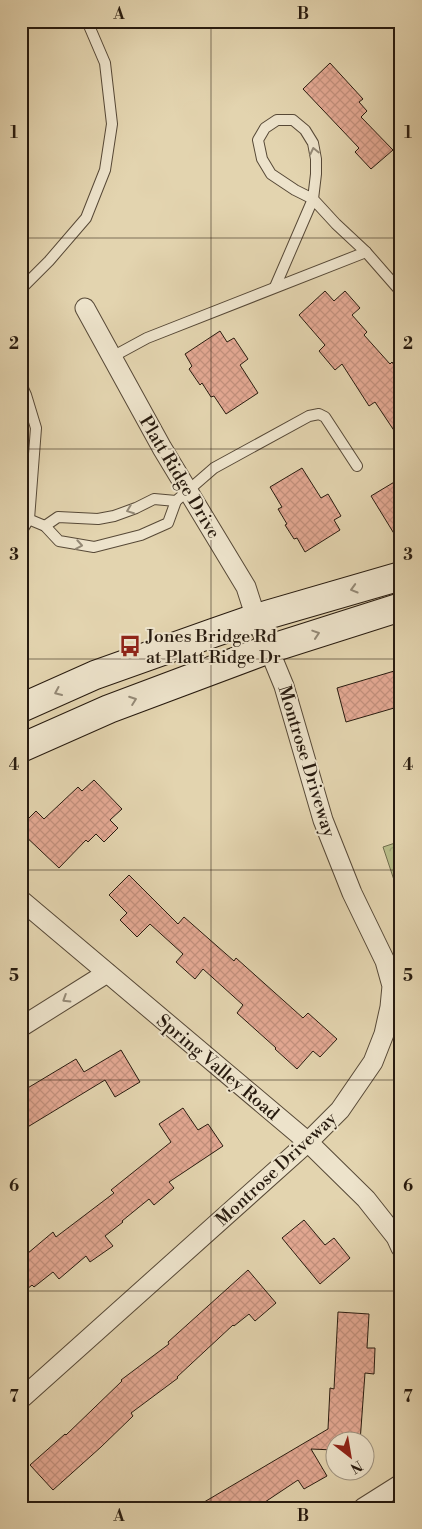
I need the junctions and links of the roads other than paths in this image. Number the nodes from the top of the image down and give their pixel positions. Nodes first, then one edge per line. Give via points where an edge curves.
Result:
1 (87, 21) edge
2 (313, 199) junction
3 (366, 252) junction
4 (21, 288) edge
5 (275, 288) junction
6 (401, 292) edge
7 (85, 308) dead end
8 (112, 357) junction
9 (21, 384) edge
10 (357, 466) dead end
11 (182, 496) junction
12 (25, 518) edge
13 (45, 526) junction
14 (21, 532) edge
15 (401, 576) edge
16 (401, 607) edge
17 (256, 618) junction
18 (269, 649) junction
19 (21, 708) edge
20 (21, 748) edge
21 (21, 900) edge
22 (107, 973) junction
23 (21, 1028) edge
24 (308, 1142) junction
25 (401, 1248) edge
26 (21, 1399) edge
27 (401, 1484) edge
28 (363, 1508) edge

1 - 4 lane via 105,63 112,124 105,170 86,218
2 -> 2 lane via 316,160 313,143 293,120 277,120 265,128 258,140 262,159 271,174
2 - 3 lane
2 - 5 lane
3 - 5 lane
3 - 6 lane
5 - 8 lane via 147,338
7 - 8 street, Platt Ridge Drive
8 - 11 street, Platt Ridge Drive via 162,448
9 - 12 lane via 36,428
10 - 11 lane via 325,418 318,414 214,468
11 -> 13 lane via 154,499 114,516 98,519 58,517
13 -> 11 lane via 59,541 94,547 141,536 168,523
11 - 17 street, Platt Ridge Drive via 246,587
12 - 13 lane
12 - 14 lane
15 -> 17 main road
18 -> 16 main road
17 - 18 street, Platt Ridge Drive
17 -> 19 main road via 95,675
20 -> 18 main road via 109,709
18 - 24 street, Montrose Driveway via 284,686 323,820 352,893 385,961 392,986 384,1034 373,1062 340,1110
21 - 22 street, Spring Valley Road
22 -> 23 street
22 - 24 street, Spring Valley Road
24 - 25 street, Spring Valley Road via 366,1199
24 - 26 street, Montrose Driveway
27 - 28 street

